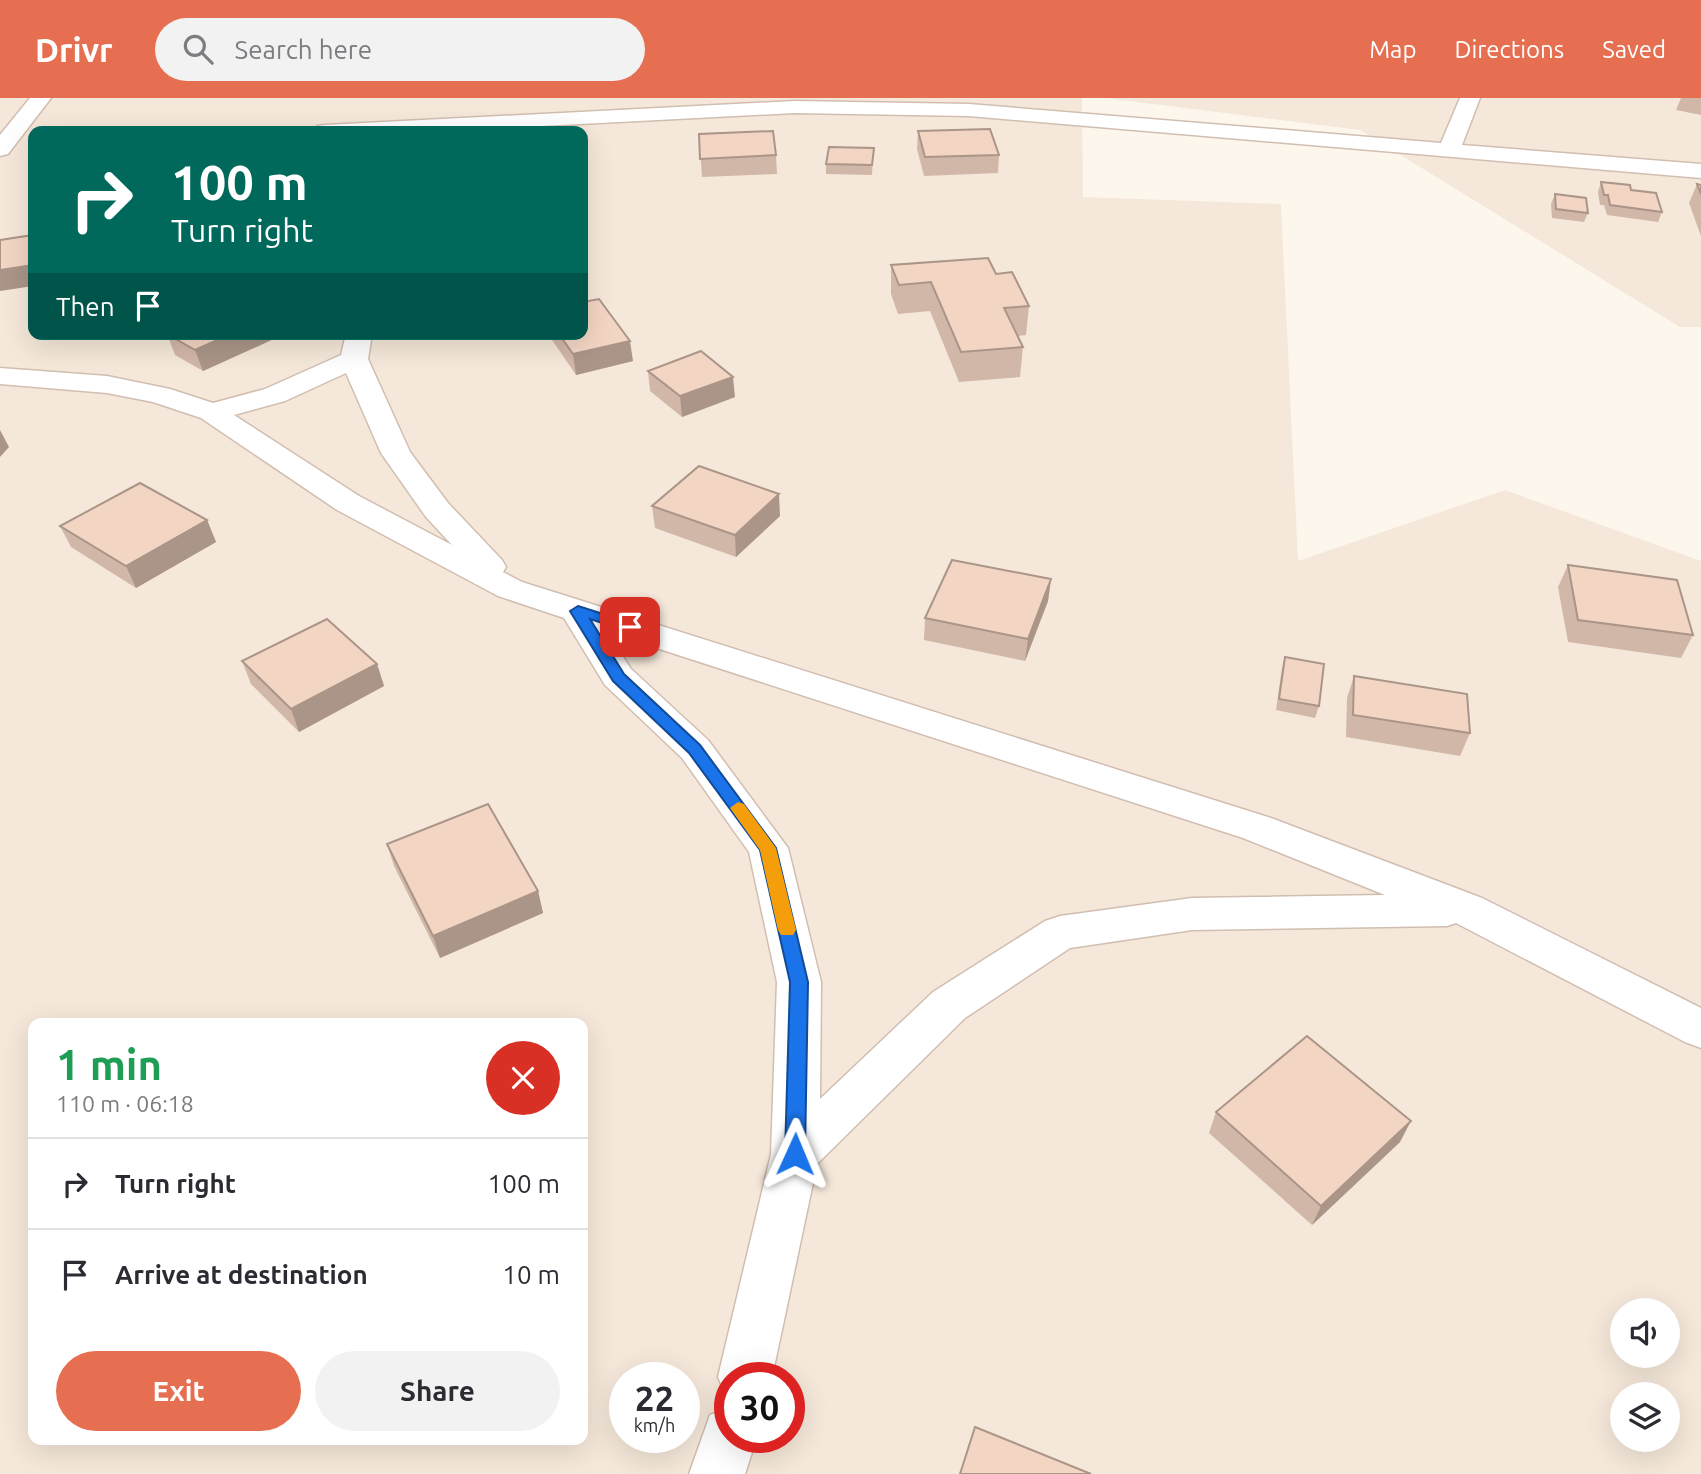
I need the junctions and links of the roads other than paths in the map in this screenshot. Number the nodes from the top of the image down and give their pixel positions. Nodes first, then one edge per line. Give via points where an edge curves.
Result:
1 (41, 98) edge
2 (1470, 98) edge
3 (396, 122) edge
4 (364, 126) edge
5 (1451, 148) junction
6 (7, 157) edge
7 (1701, 171) edge
8 (356, 347) edge
9 (0, 376) edge
10 (211, 412) junction
11 (510, 589) junction
12 (578, 611) junction
13 (1467, 910) junction
14 (1701, 1029) edge
15 (795, 1154) junction
16 (748, 1362) edge
17 (724, 1453) edge
18 (717, 1474) edge

1 - 6 street
2 - 5 street
3 - 4 street
3 - 5 street via 795,107 956,110
5 - 7 street
8 - 10 street via 275,395
8 - 11 street via 396,453 438,510
9 - 10 street via 100,382
10 - 11 street via 348,503
11 - 12 street
12 - 13 street via 1257,828
12 - 15 street via 618,677 695,749 768,848 799,982
13 - 14 street
13 - 15 street via 1192,914 1060,933 949,1005
15 - 16 street
17 - 18 street

